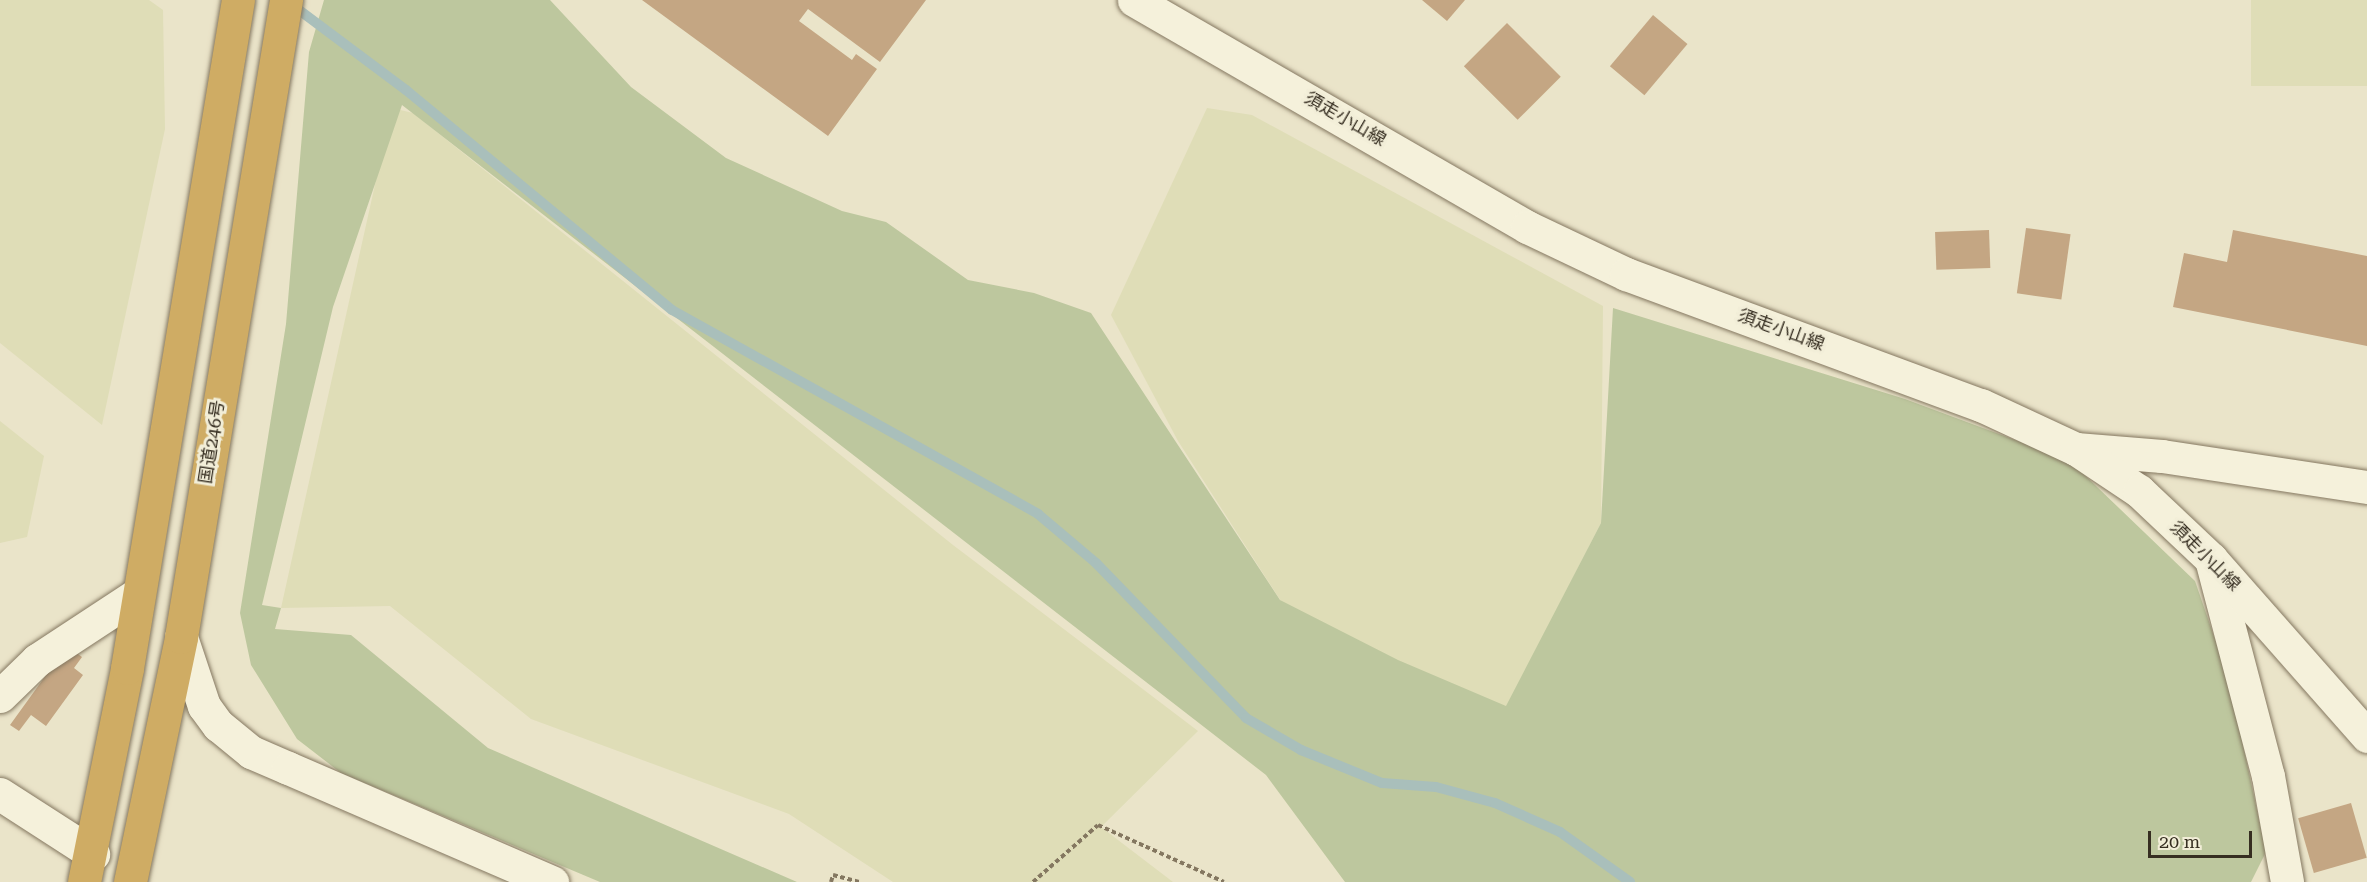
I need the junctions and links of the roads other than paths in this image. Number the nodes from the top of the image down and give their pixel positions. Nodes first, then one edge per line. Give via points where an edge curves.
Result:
1 (1134, 0) edge
2 (238, 1) edge
3 (285, 8) edge
4 (2076, 449) junction
5 (2367, 487) edge
6 (2211, 559) junction
7 (139, 593) junction
8 (181, 637) junction
9 (0, 696) edge
10 (2367, 736) edge
11 (0, 794) edge
12 (88, 868) edge
13 (130, 882) edge
14 (552, 882) edge
15 (2287, 882) edge

1 - 4 main road, 須走小山線 via 1527,227 1616,270 1981,405
2 - 7 highway
3 - 8 highway, 国道246号
4 - 5 main road via 2162,456
4 - 6 main road, 須走小山線 via 2139,491
6 - 10 main road, 須走小山線
6 - 15 main road via 2268,776
7 - 9 main road via 37,660
7 - 12 highway
8 - 13 highway, 国道246号
8 - 14 main road via 204,706 218,725 250,752
11 - 12 main road

